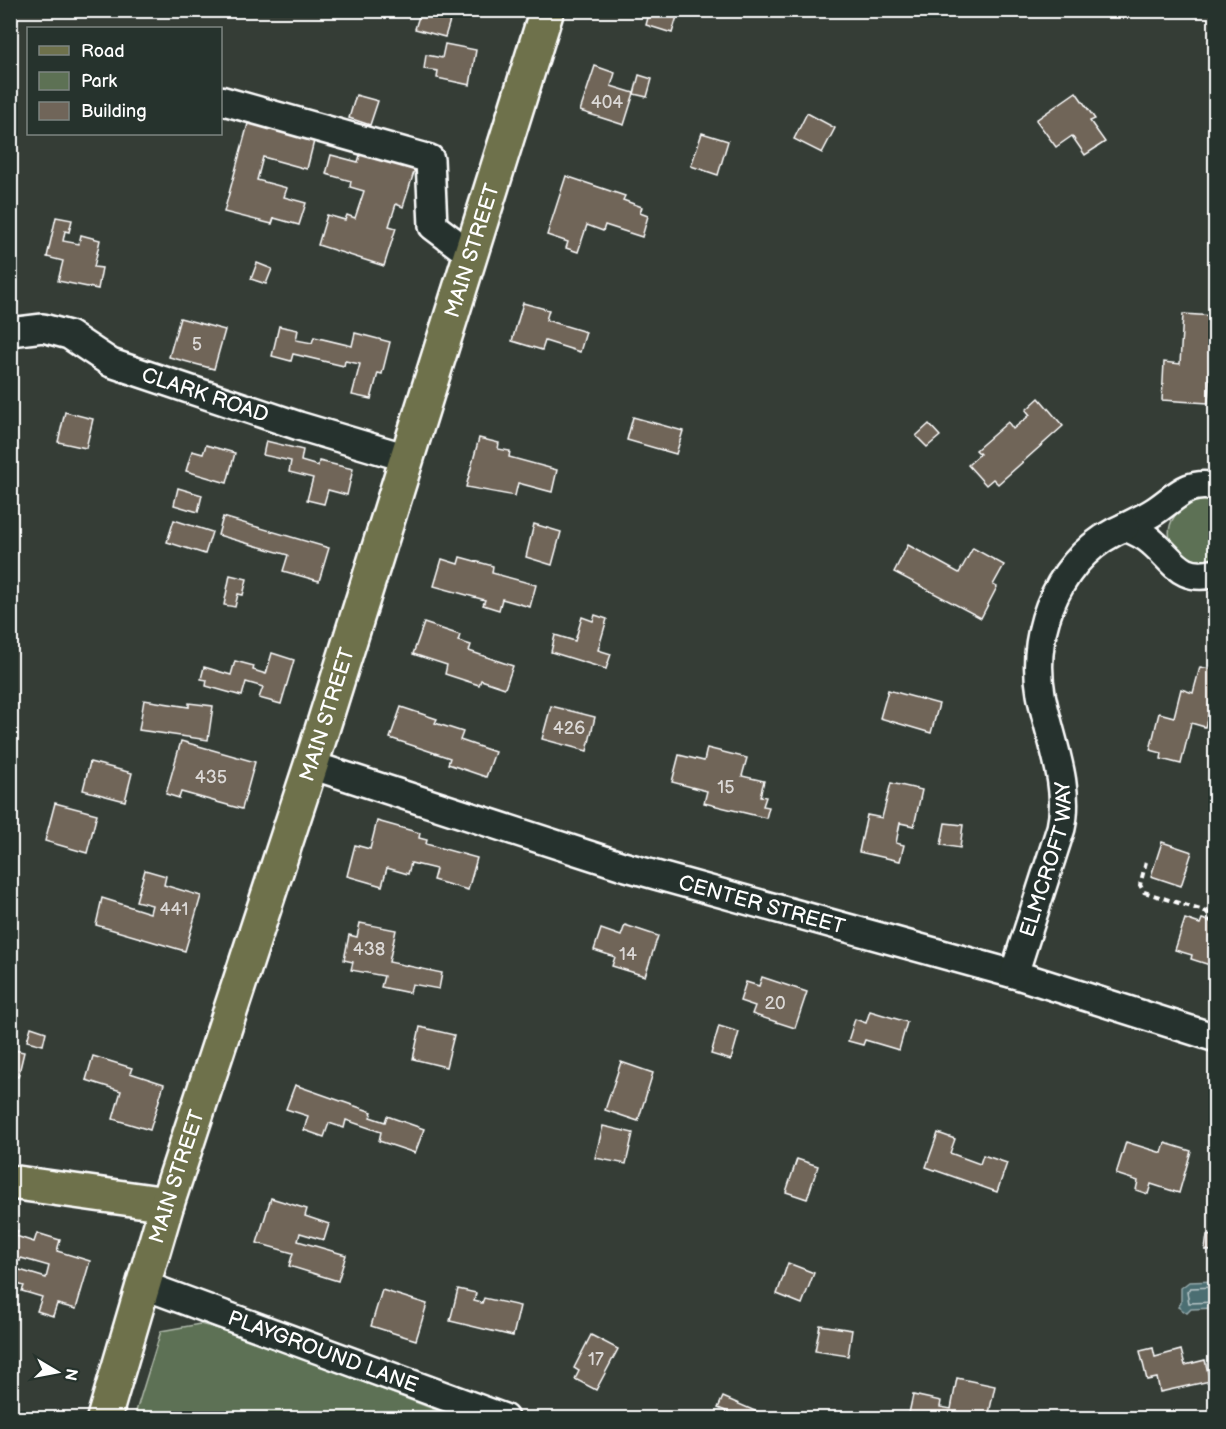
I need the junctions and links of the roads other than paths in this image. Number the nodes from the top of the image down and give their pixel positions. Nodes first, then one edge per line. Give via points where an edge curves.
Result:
1 (548, 10) edge
2 (222, 101) edge
3 (470, 254) junction
4 (10, 332) edge
5 (407, 458) junction
6 (1215, 487) edge
7 (1125, 527) junction
8 (1215, 573) edge
9 (311, 765) junction
10 (1014, 974) junction
11 (1215, 1038) edge
12 (10, 1182) edge
13 (168, 1204) junction
14 (143, 1285) junction
15 (104, 1419) edge
16 (504, 1419) edge

1 - 3 main road, MAIN STREET
2 - 3 street via 430,159 433,226
3 - 5 main road, MAIN STREET
4 - 5 street, CLARK ROAD via 44,328 69,335 111,363
5 - 9 main road, MAIN STREET
6 - 7 street, ELMCROFT WAY via 1193,486 1179,491 1155,512
7 - 8 street via 1149,539 1176,567 1190,574
7 - 10 street, ELMCROFT WAY via 1082,555 1065,575 1045,619 1041,691 1064,809
9 - 10 street, CENTER STREET via 623,866
9 - 13 main road, MAIN STREET
10 - 11 street, CENTER STREET
12 - 13 main road
13 - 14 main road, MAIN STREET
14 - 15 main road, MAIN STREET
14 - 16 street, PLAYGROUND LANE

